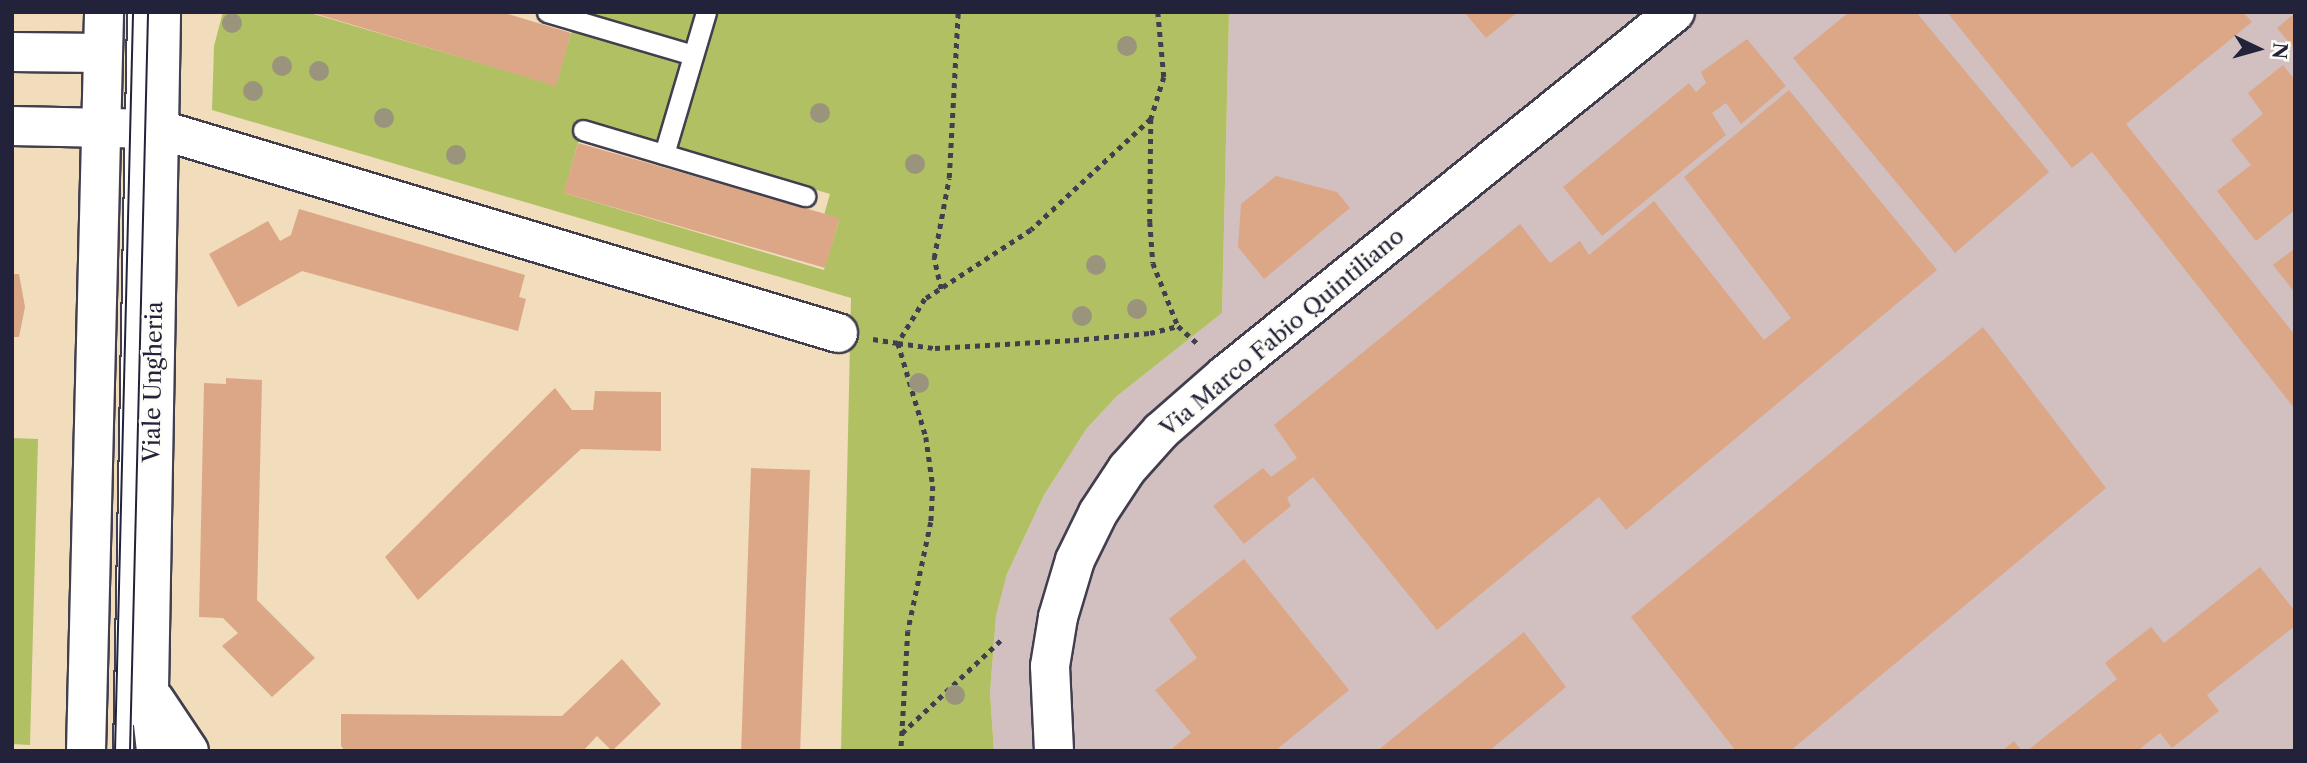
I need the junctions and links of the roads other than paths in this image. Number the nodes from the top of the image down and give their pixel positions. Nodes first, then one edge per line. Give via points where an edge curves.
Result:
1 (104, 12) edge
2 (137, 12) edge
3 (161, 12) edge
4 (547, 12) edge
5 (706, 12) edge
6 (1675, 12) edge
7 (12, 52) edge
8 (103, 53) junction
9 (694, 55) junction
10 (133, 121) junction
11 (12, 126) edge
12 (583, 131) dead end
13 (664, 154) junction
14 (804, 196) dead end
15 (838, 333) road end
16 (149, 689) junction
17 (86, 751) edge
18 (122, 751) edge
19 (156, 751) edge
20 (189, 751) edge
21 (1055, 751) edge

1 - 8 street
2 - 10 lane, Viale Ungheria
3 - 10 street, Viale Ungheria
4 - 9 lane
5 - 9 lane
6 - 21 street, Via Marco Fabio Quintiliano via 1225,375 1161,431 1128,469 1080,548 1058,617 1050,666
7 - 8 street
8 - 10 street
9 - 13 lane
10 - 11 street
10 - 15 street
10 - 16 street, Viale Ungheria
10 - 17 street, Viale Ungheria
10 - 18 lane, Viale Ungheria
12 - 13 lane
13 - 14 lane
16 - 19 street, Viale Ungheria
16 - 20 street via 167,725

